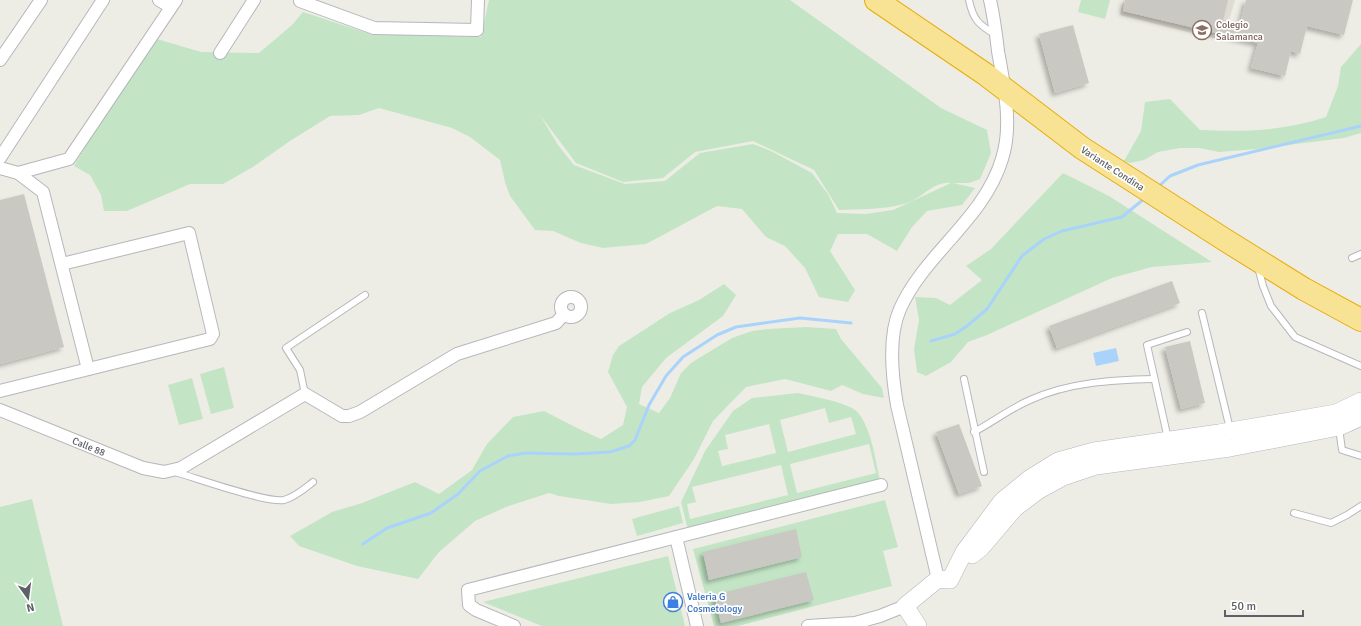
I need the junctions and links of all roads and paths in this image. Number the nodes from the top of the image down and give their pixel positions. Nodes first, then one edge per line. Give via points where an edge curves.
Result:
1 (41, 0) edge
2 (103, 0) edge
3 (159, 0) edge
4 (254, 0) edge
5 (478, 0) edge
6 (876, 0) edge
7 (969, 0) edge
8 (990, 0) edge
9 (300, 1) dead end
10 (173, 4) edge
11 (996, 36) junction
12 (220, 53) dead end
13 (0, 60) edge
14 (1004, 90) junction
15 (0, 158) edge
16 (0, 168) edge
17 (18, 173) junction
18 (1361, 254) edge
19 (1352, 258) dead end
20 (1256, 259) junction
21 (62, 264) junction
22 (1304, 289) junction
23 (365, 295) dead end
24 (1361, 308) edge
25 (1202, 313) dead end
26 (564, 314) dead end
27 (1361, 320) edge
28 (1187, 332) dead end
29 (1361, 332) edge
30 (1361, 366) edge
31 (88, 369) junction
32 (964, 379) dead end
33 (1154, 379) junction
34 (0, 391) edge
35 (305, 394) junction
36 (1361, 401) edge
37 (0, 410) edge
38 (1361, 418) edge
39 (1337, 420) junction
40 (1231, 431) junction
41 (974, 432) junction
42 (1169, 440) junction
43 (1361, 456) edge
44 (176, 469) junction
45 (984, 472) dead end
46 (313, 482) dead end
47 (881, 485) dead end
48 (1361, 506) edge
49 (1294, 513) dead end
50 (676, 537) junction
51 (963, 556) junction
52 (938, 579) junction
53 (905, 606) junction
54 (514, 626) edge
55 (697, 626) edge
56 (808, 626) edge
57 (918, 626) edge

1 - 13 street
2 - 15 street
3 - 10 street
4 - 12 street
5 - 9 street via 477,30 374,28
6 - 14 highway, Variante Condina via 985,74
7 - 11 lane via 972,15
8 - 11 street
10 - 17 street via 69,159
11 - 14 street
14 - 20 highway, Variante Condina via 1082,148
14 - 52 street via 1006,141 998,170 972,214 927,266 908,294 899,310 894,337 892,364 896,398
16 - 17 street
17 - 21 street via 43,192
18 - 19 lane
20 - 22 highway, Variante Condina
20 - 30 lane via 1271,306 1295,337
21 - 31 street
21 - 31 street via 186,234 191,236 212,337
22 - 24 street
22 - 27 highway, Variante Condina
22 - 29 street via 1331,314
23 - 35 lane via 286,348 300,370
25 - 40 lane
26 - 35 street via 556,323 457,354 360,412 349,416 342,416
28 - 33 lane via 1147,345
31 - 34 street
32 - 41 lane
33 - 41 lane via 1091,383 1047,394 1030,400
33 - 42 lane
35 - 44 street
36 - 39 street
37 - 44 street, Calle 88 via 142,468 164,472
38 - 39 street
39 - 40 street
39 - 43 lane via 1342,450
39 - 51 street via 1230,448 1096,466 1063,477 1039,490 1015,508 981,548 968,557
40 - 42 street
41 - 45 lane
42 - 51 street via 1094,451 1058,461 1029,479 1002,501
44 - 46 lane via 259,497 283,500 295,496
47 - 50 street
48 - 49 lane via 1331,523
50 - 54 street via 468,590 469,605
50 - 55 street
51 - 52 street via 950,580
52 - 53 street
53 - 56 street via 855,623
53 - 57 street

